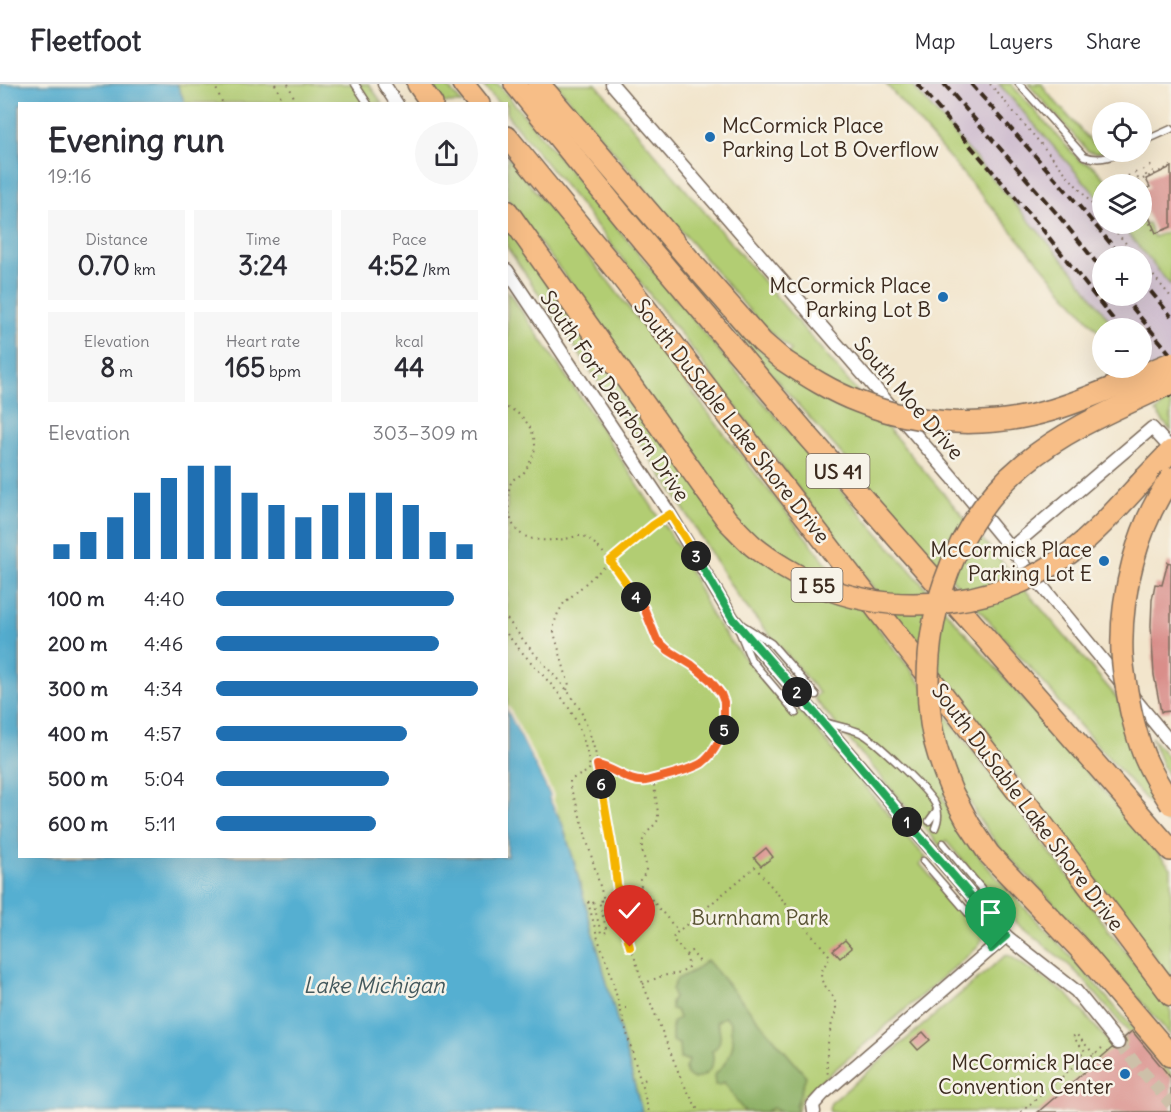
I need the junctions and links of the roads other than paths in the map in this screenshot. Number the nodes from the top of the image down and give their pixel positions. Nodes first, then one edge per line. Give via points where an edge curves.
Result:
1 (355, 84) edge
2 (384, 84) edge
3 (418, 84) edge
4 (463, 84) edge
5 (514, 84) edge
6 (539, 84) edge
7 (612, 84) edge
8 (1019, 84) edge
9 (367, 102) edge
10 (396, 102) edge
11 (431, 102) edge
12 (477, 102) edge
13 (1171, 129) edge
14 (508, 138) edge
15 (1152, 138) edge
16 (1092, 159) edge
17 (508, 212) edge
18 (508, 271) edge
19 (1171, 363) edge
20 (1171, 383) edge
21 (1171, 450) edge
22 (1171, 478) edge
23 (1011, 548) junction
24 (733, 619) junction
25 (816, 696) dead end
26 (796, 713) dead end
27 (822, 721) junction
28 (1171, 743) edge
29 (1171, 804) edge
30 (938, 810) junction
31 (929, 820) dead end
32 (935, 828) dead end
33 (943, 843) dead end
34 (1171, 850) edge
35 (923, 861) dead end
36 (1006, 936) junction
37 (1171, 995) edge
38 (1118, 1043) tunnel mouth
39 (1171, 1056) edge
40 (814, 1112) edge

1 - 9 lane
2 - 10 street
3 - 11 highway
4 - 12 highway
5 - 34 highway, South DuSable Lake Shore Drive / US 41 via 802,429
6 - 19 highway, bridge via 762,342 826,387 858,402 922,419 989,422 1052,410
7 - 23 street, South Moe Drive
8 - 16 lane via 1084,156
13 - 15 lane
14 - 37 highway, South DuSable Lake Shore Drive / US 41 via 656,322
17 - 21 highway, I 55, bridge via 728,520 754,547 820,586 886,603 942,603 992,593 1029,578 1071,553
18 - 24 street, South Fort Dearborn Drive via 670,514
20 - 39 highway, bridge via 1044,448 1005,482 976,519 950,565 939,596 928,657 931,724 941,764 969,824 989,854 1081,950
21 - 23 street via 1152,428
22 - 29 highway, bridge via 1141,536 1131,569 1122,652 1135,728 1146,760
23 - 28 street, South Moe Drive
24 - 25 lane via 771,643
24 - 26 lane via 752,660
24 - 27 street, South Fort Dearborn Drive
27 - 30 lane via 862,733 936,803
27 - 36 street, South Fort Dearborn Drive
30 - 31 lane
30 - 32 lane
33 - 36 lane via 1001,912
35 - 36 lane via 982,929
36 - 38 street, South Fort Dearborn Drive via 1076,991
36 - 40 street via 835,1083 813,1105

